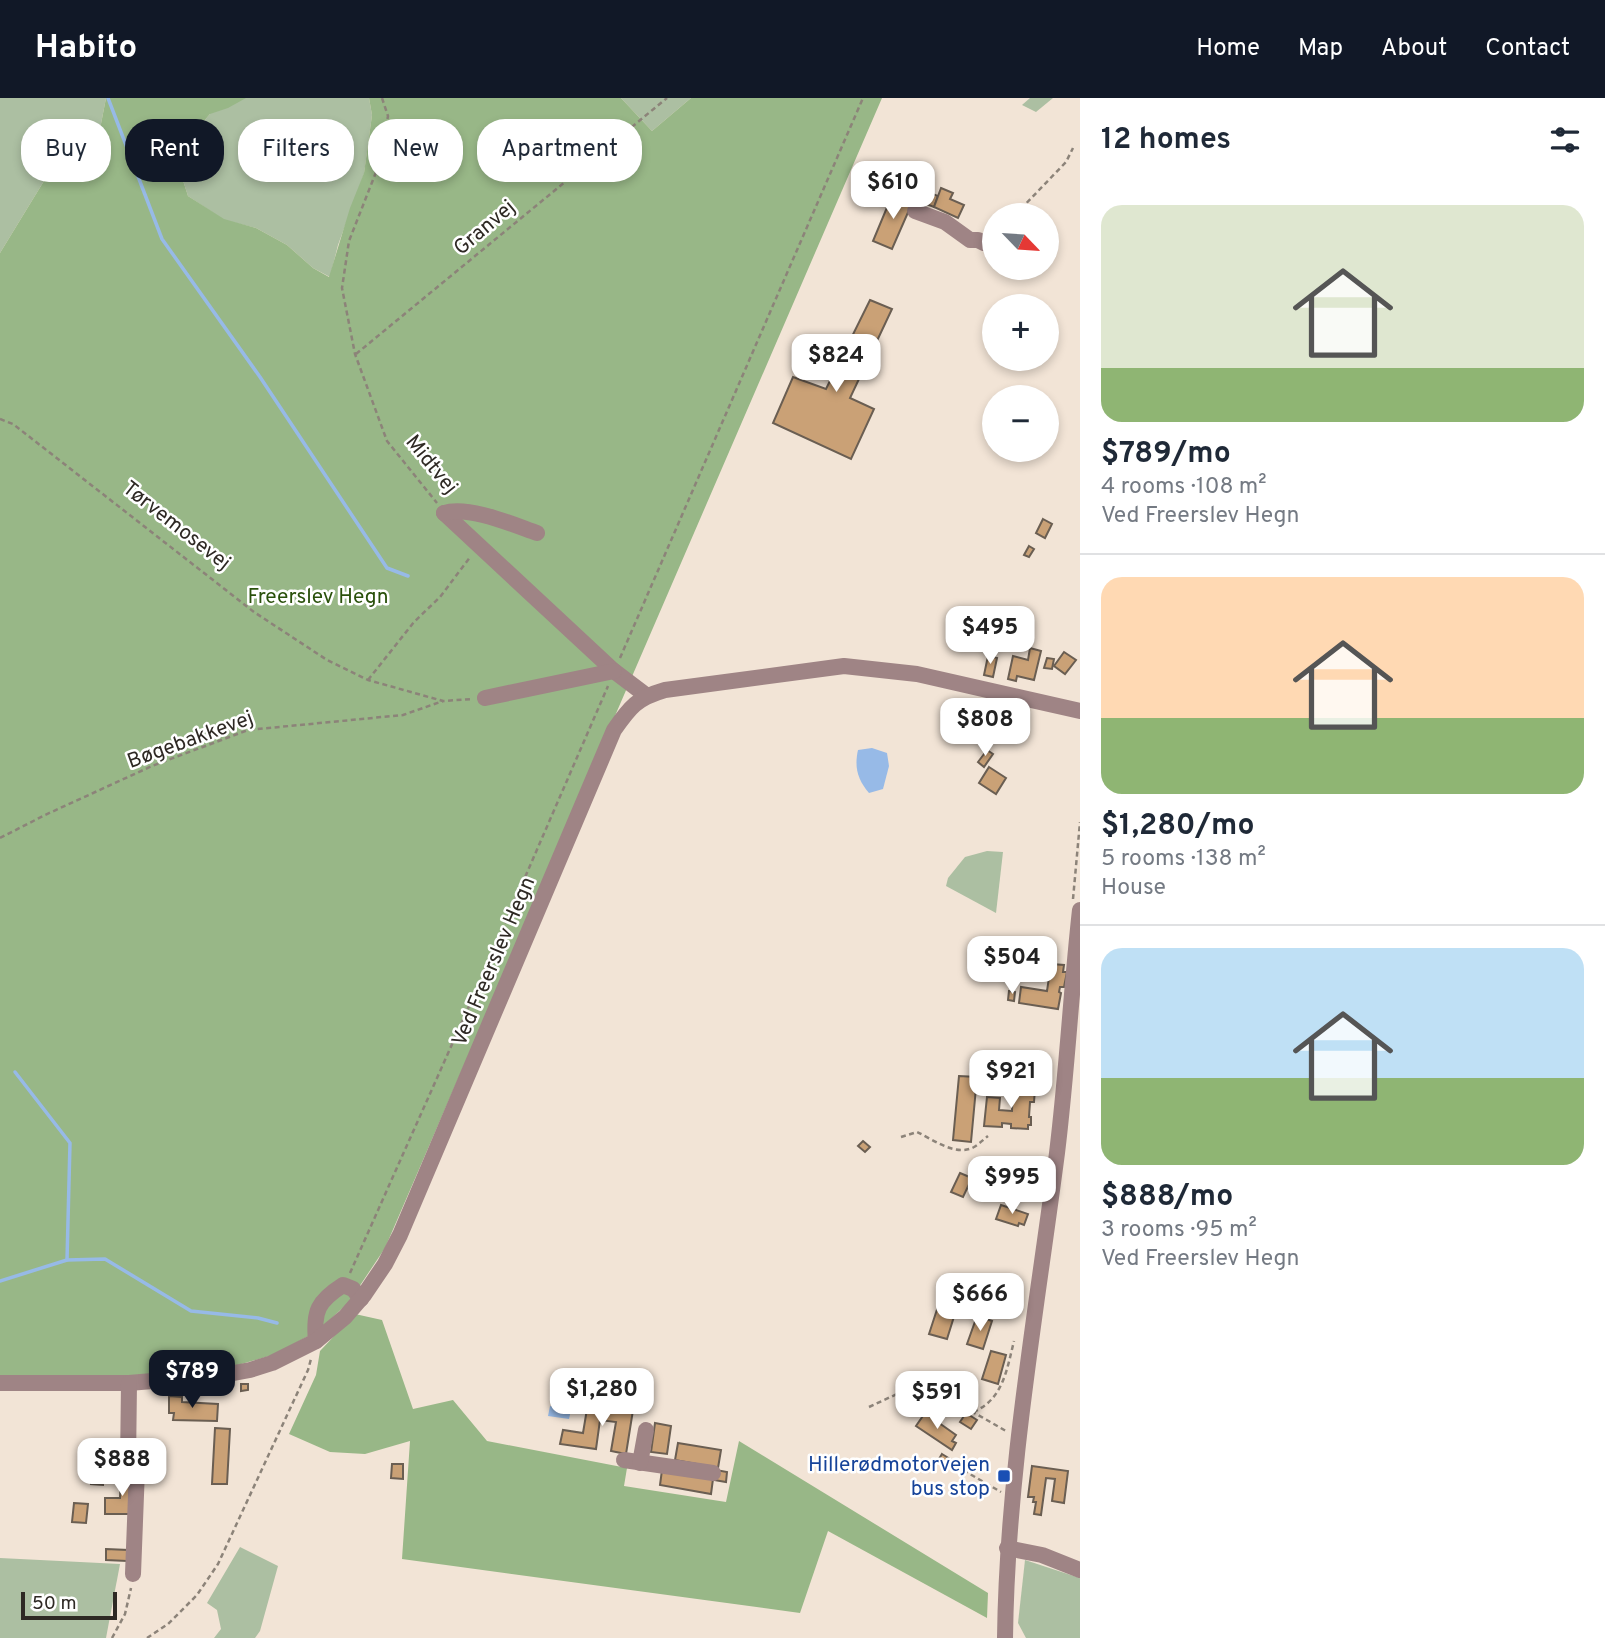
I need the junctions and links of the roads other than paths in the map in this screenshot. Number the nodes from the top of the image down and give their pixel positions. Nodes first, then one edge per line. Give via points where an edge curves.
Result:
1 (915, 211) dead end
2 (982, 242) edge
3 (537, 533) dead end
4 (614, 671) junction
5 (647, 696) junction
6 (485, 698) road end
7 (1080, 711) edge
8 (1080, 910) edge
9 (361, 1299) junction
10 (316, 1341) junction
11 (0, 1383) edge
12 (129, 1383) junction
13 (646, 1430) dead end
14 (713, 1474) dead end
15 (1007, 1548) junction
16 (1080, 1570) edge
17 (132, 1574) road end
18 (1004, 1638) edge

1 - 2 street
3 - 4 street, Midtvej via 484,515 444,513
4 - 5 street, Midtvej
4 - 6 street
5 - 7 street, Ved Freerslev Hegn via 844,666 917,674
5 - 9 street, Ved Freerslev Hegn via 614,730 400,1235
8 - 15 street via 1057,1153
9 - 10 street, Ved Freerslev Hegn
9 - 10 street via 343,1285 326,1296 315,1315
10 - 12 street, Ved Freerslev Hegn via 250,1370
11 - 12 street, Ved Freerslev Hegn
12 - 17 street via 128,1464 137,1468
13 - 14 street via 632,1461
15 - 16 street
15 - 18 street

